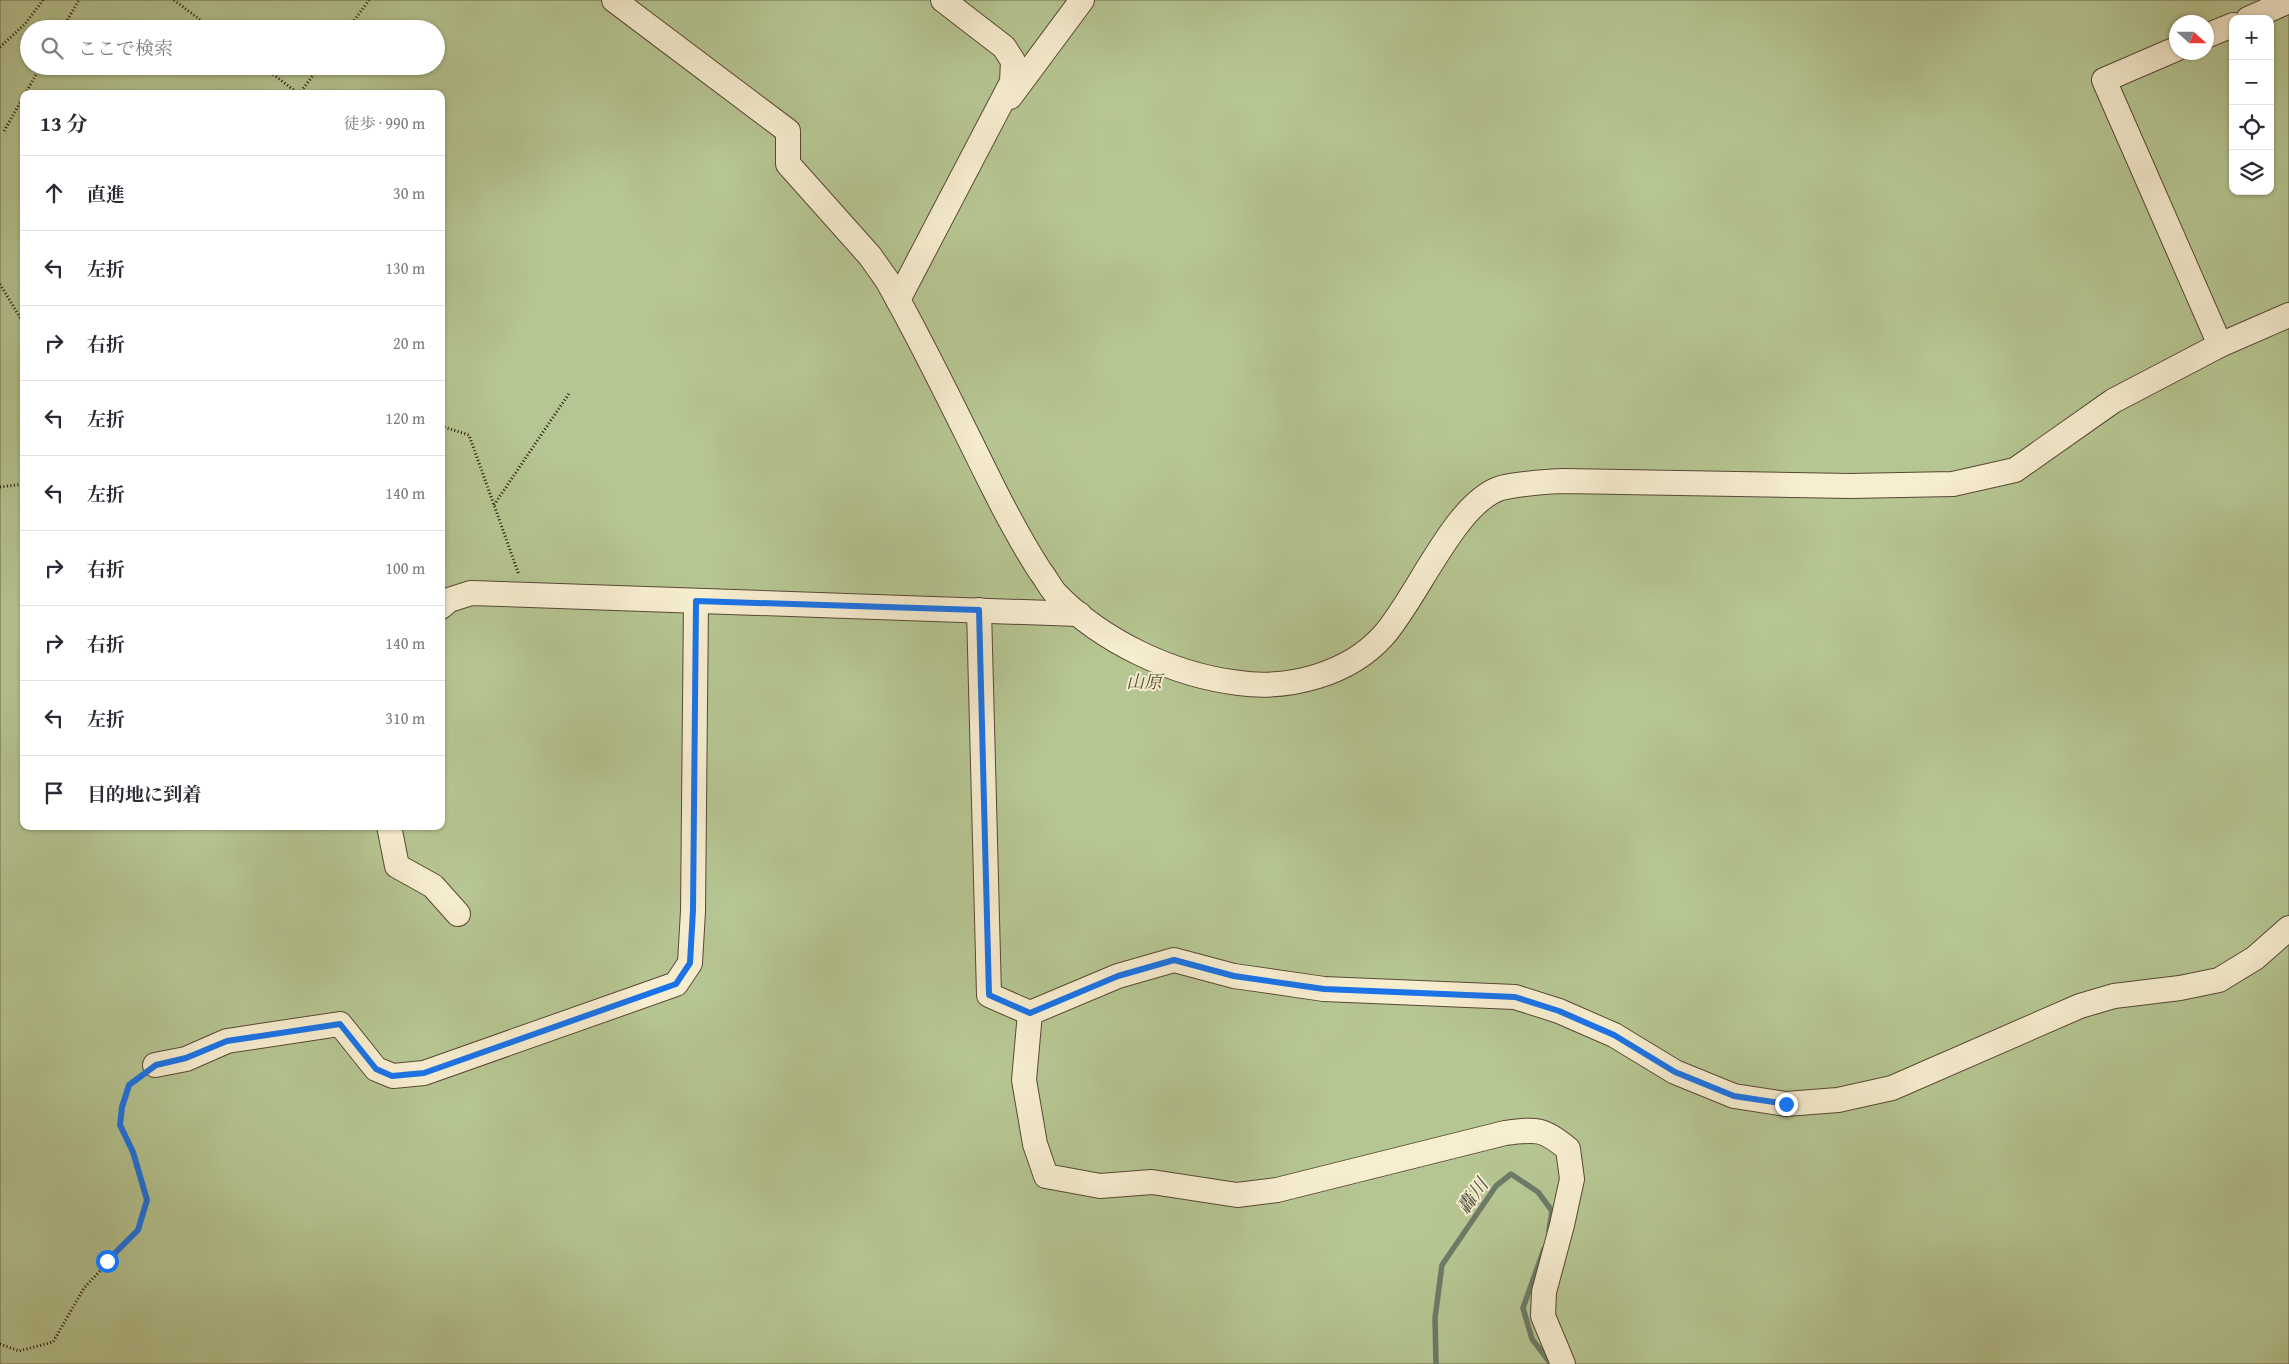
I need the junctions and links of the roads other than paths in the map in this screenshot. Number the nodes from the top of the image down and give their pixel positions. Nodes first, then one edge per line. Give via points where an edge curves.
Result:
1 (614, 0) edge
2 (943, 0) edge
3 (1082, 0) edge
4 (2289, 1) edge
5 (2257, 15) edge
6 (2229, 27) edge
7 (2214, 33) edge
8 (2169, 52) edge
9 (994, 119) junction
10 (898, 300) junction
11 (2289, 315) edge
12 (2220, 345) junction
13 (696, 601) junction
14 (445, 603) edge
15 (979, 610) junction
16 (1079, 614) junction
17 (390, 830) edge
18 (458, 914) dead end
19 (2289, 928) edge
20 (1030, 1013) junction
21 (156, 1065) road end
22 (1563, 1364) edge

1 - 10 street via 788,130 788,164 870,256
2 - 9 street via 1004,47 1013,61 1012,82
3 - 9 street
4 - 5 street
6 - 7 street
8 - 12 street via 2104,80
9 - 10 street
10 - 16 street via 1021,541 1056,594
11 - 12 street
12 - 16 street via 2113,401 2014,470 1953,484 1850,486 1564,481 1534,482 1499,489 1476,503 1455,529 1383,637 1356,658 1329,672 1293,682 1255,685 1187,671 1142,654 1098,630
13 - 14 street via 471,593
13 - 15 street
13 - 21 street via 693,910 690,963 676,984 424,1073 392,1076 376,1069 340,1024 227,1041 186,1058
15 - 16 street
15 - 20 street via 989,995
17 - 18 street via 397,866 433,886
19 - 20 street via 2255,958 2219,980 2114,996 2080,1006 1892,1088 1838,1100 1786,1104 1734,1096 1675,1072 1606,1032 1559,1011 1515,997 1324,989 1234,976 1174,960 1118,976
20 - 22 street via 1024,1080 1035,1144 1046,1176 1100,1186 1152,1182 1237,1195 1277,1190 1505,1133 1533,1129 1551,1134 1568,1148 1572,1179 1544,1292 1543,1316

